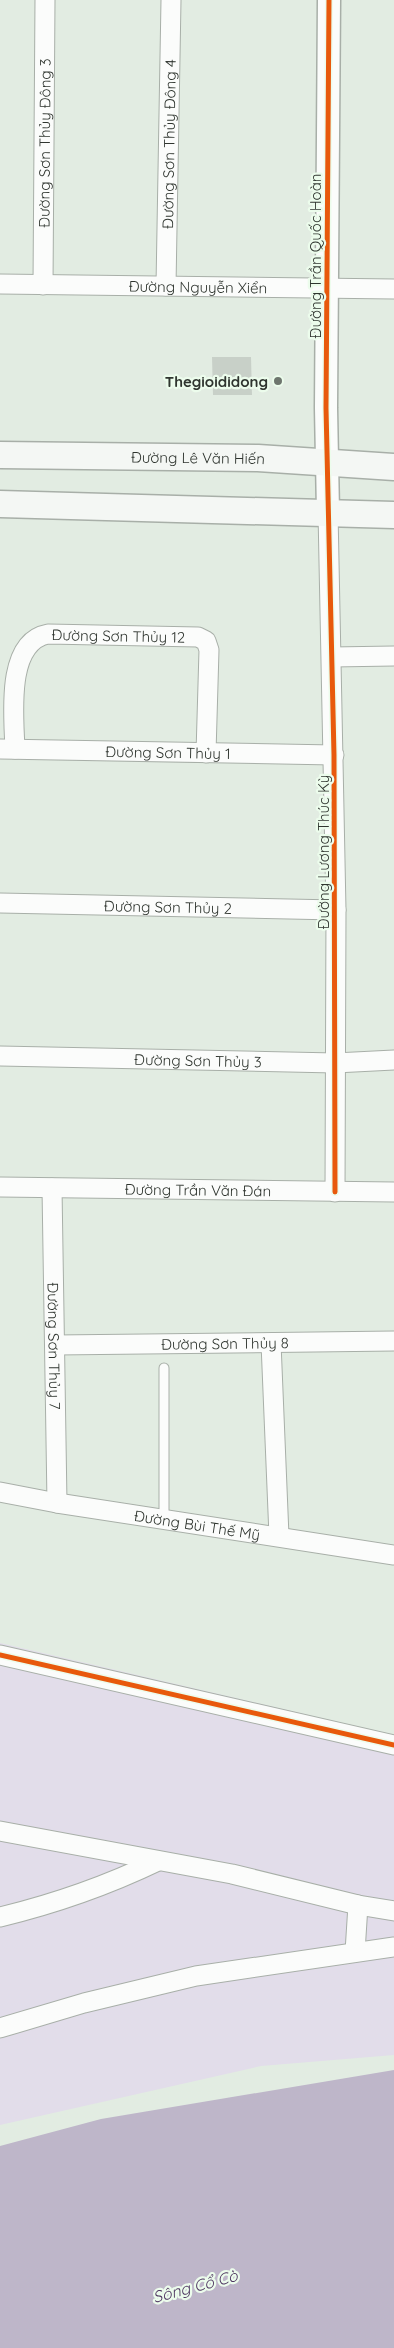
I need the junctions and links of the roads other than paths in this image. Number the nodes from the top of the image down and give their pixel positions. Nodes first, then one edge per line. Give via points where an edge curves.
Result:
1 (45, 0) edge
2 (171, 0) edge
3 (329, 0) edge
4 (0, 284) edge
5 (42, 285) junction
6 (166, 286) junction
7 (327, 288) junction
8 (394, 289) edge
9 (0, 454) edge
10 (328, 464) junction
11 (394, 467) edge
12 (0, 504) edge
13 (328, 512) junction
14 (394, 515) edge
15 (394, 656) edge
16 (332, 657) junction
17 (7, 749) edge
18 (206, 753) junction
19 (334, 755) junction
20 (0, 903) edge
21 (336, 910) junction
22 (0, 1056) edge
23 (394, 1060) edge
24 (335, 1062) junction
25 (0, 1187) edge
26 (52, 1188) junction
27 (335, 1192) junction
28 (394, 1192) edge
29 (394, 1341) edge
30 (272, 1342) junction
31 (56, 1345) junction
32 (164, 1368) dead end
33 (0, 1492) edge
34 (58, 1503) junction
35 (164, 1519) junction
36 (279, 1536) junction
37 (394, 1555) edge
38 (0, 1656) edge
39 (394, 1745) edge
40 (0, 1831) edge
41 (158, 1861) junction
42 (358, 1905) junction
43 (394, 1911) edge
44 (0, 1917) edge
45 (394, 1947) edge
46 (355, 1952) junction
47 (0, 2028) edge

1 - 5 street, Đường Sơn Thủy Đông 3
2 - 6 street, Đường Sơn Thủy Đông 4
3 - 7 street, Đường Trần Quốc Hoàn
4 - 5 street, Đường Nguyễn Xiển
5 - 6 street, Đường Nguyễn Xiển
6 - 7 street, Đường Nguyễn Xiển
7 - 8 street, Đường Nguyễn Xiển
7 - 10 street, Đường Trần Quốc Hoàn
9 - 10 main road, Đường Lê Văn Hiến via 258,458
10 - 11 main road, Đường Lê Văn Hiến
10 - 13 street, Đường Trần Quốc Hoàn
12 - 13 main road
13 - 14 main road
13 - 16 street, Đường Lương Thúc Kỳ
15 - 16 street
16 - 19 street, Đường Lương Thúc Kỳ
17 - 18 street, Đường Sơn Thủy 1
17 - 18 street, Đường Sơn Thủy 12 via 16,674 29,646 39,636 128,635 198,637 206,641 209,650
18 - 19 street, Đường Sơn Thủy 1
19 - 21 street, Đường Lương Thúc Kỳ
20 - 21 street, Đường Sơn Thủy 2
21 - 24 street, Đường Lương Thúc Kỳ
22 - 24 street, Đường Sơn Thủy 3
23 - 24 street, Đường Sơn Thủy 3
24 - 27 street, Đường Lương Thúc Kỳ
25 - 26 street, Đường Trần Văn Đán
26 - 27 street, Đường Trần Văn Đán
26 - 31 street, Đường Sơn Thủy 7
27 - 28 street, Đường Trần Văn Đán
29 - 30 street, Đường Sơn Thủy 8
30 - 31 street, Đường Sơn Thủy 8
30 - 36 street
31 - 34 street, Đường Sơn Thủy 7
32 - 35 lane, Đường Sơn Thủy 8
33 - 34 street, Đường Bùi Thế Mỹ
34 - 35 street, Đường Bùi Thế Mỹ
35 - 36 street, Đường Bùi Thế Mỹ
36 - 37 street, Đường Bùi Thế Mỹ
38 - 39 street
40 - 41 street
41 - 42 street via 232,1874
41 - 44 street via 55,1902
42 - 43 street
42 - 46 street
45 - 46 street
46 - 47 street via 196,1976 84,2003

